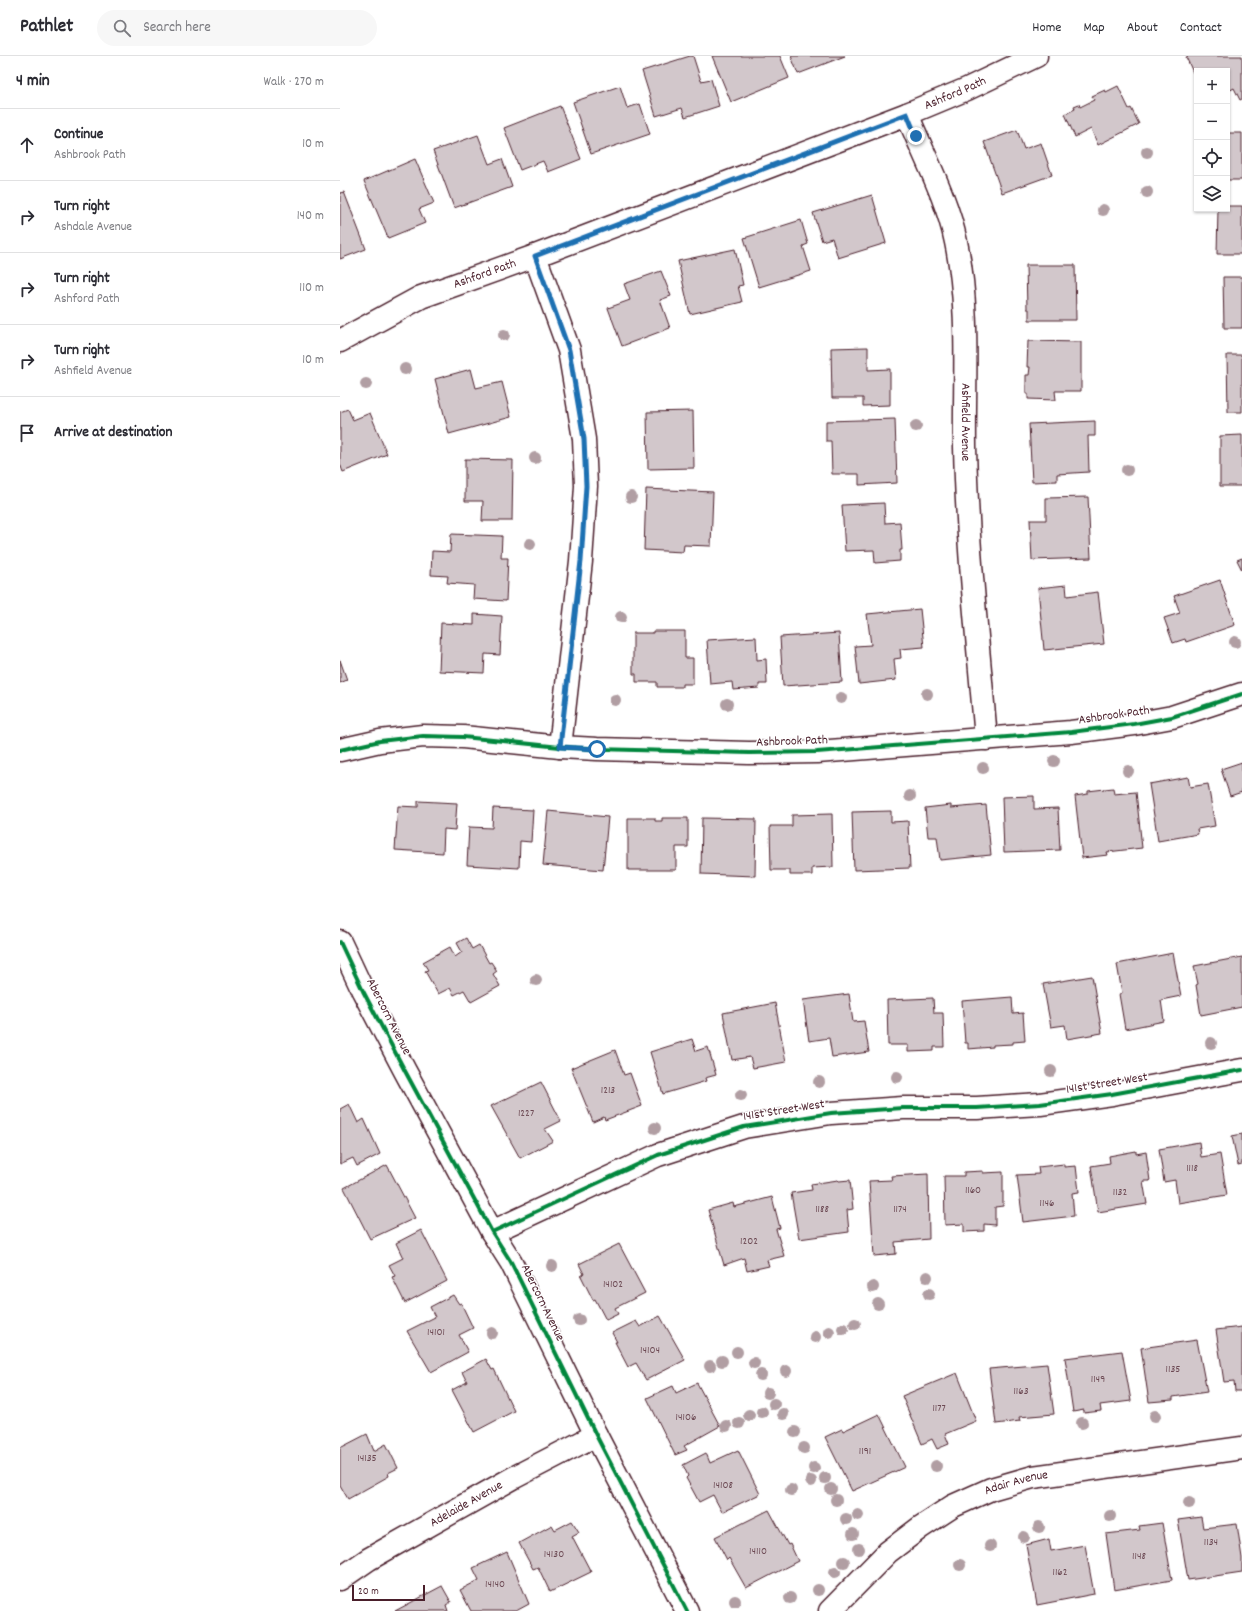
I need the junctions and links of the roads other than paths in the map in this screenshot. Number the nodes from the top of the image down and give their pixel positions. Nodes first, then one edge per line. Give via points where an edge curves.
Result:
1 (1036, 56) edge
2 (907, 114) junction
3 (535, 256) junction
4 (340, 341) edge
5 (1242, 694) edge
6 (986, 739) junction
7 (560, 747) junction
8 (340, 750) edge
9 (340, 942) edge
10 (1242, 1070) edge
11 (492, 1232) junction
12 (596, 1435) junction
13 (1242, 1448) edge
14 (340, 1579) edge
15 (687, 1611) edge
16 (830, 1611) edge

1 - 2 street, Ashford Path
2 - 3 street, Ashford Path
2 - 6 street, Ashfield Avenue via 948,214 961,267 964,293 968,506
3 - 4 street, Ashford Path via 421,297
3 - 7 street via 569,350 584,439 586,486 581,561
5 - 6 street, Ashbrook Path via 1172,717 1134,724
6 - 7 street, Ashbrook Path via 809,752 748,753
7 - 8 street, Ashbrook Path via 463,737 423,736 380,741
9 - 11 street, Abercorn Avenue via 363,991
10 - 11 street, 141st Street West via 1112,1094 1040,1104 831,1113 744,1127 658,1155
11 - 12 street, Abercorn Avenue via 511,1262
12 - 14 street, Adelaide Avenue via 375,1555
12 - 15 street, Abercorn Avenue
13 - 16 street, Adair Avenue via 1033,1477 991,1489 953,1506 920,1527 888,1552

